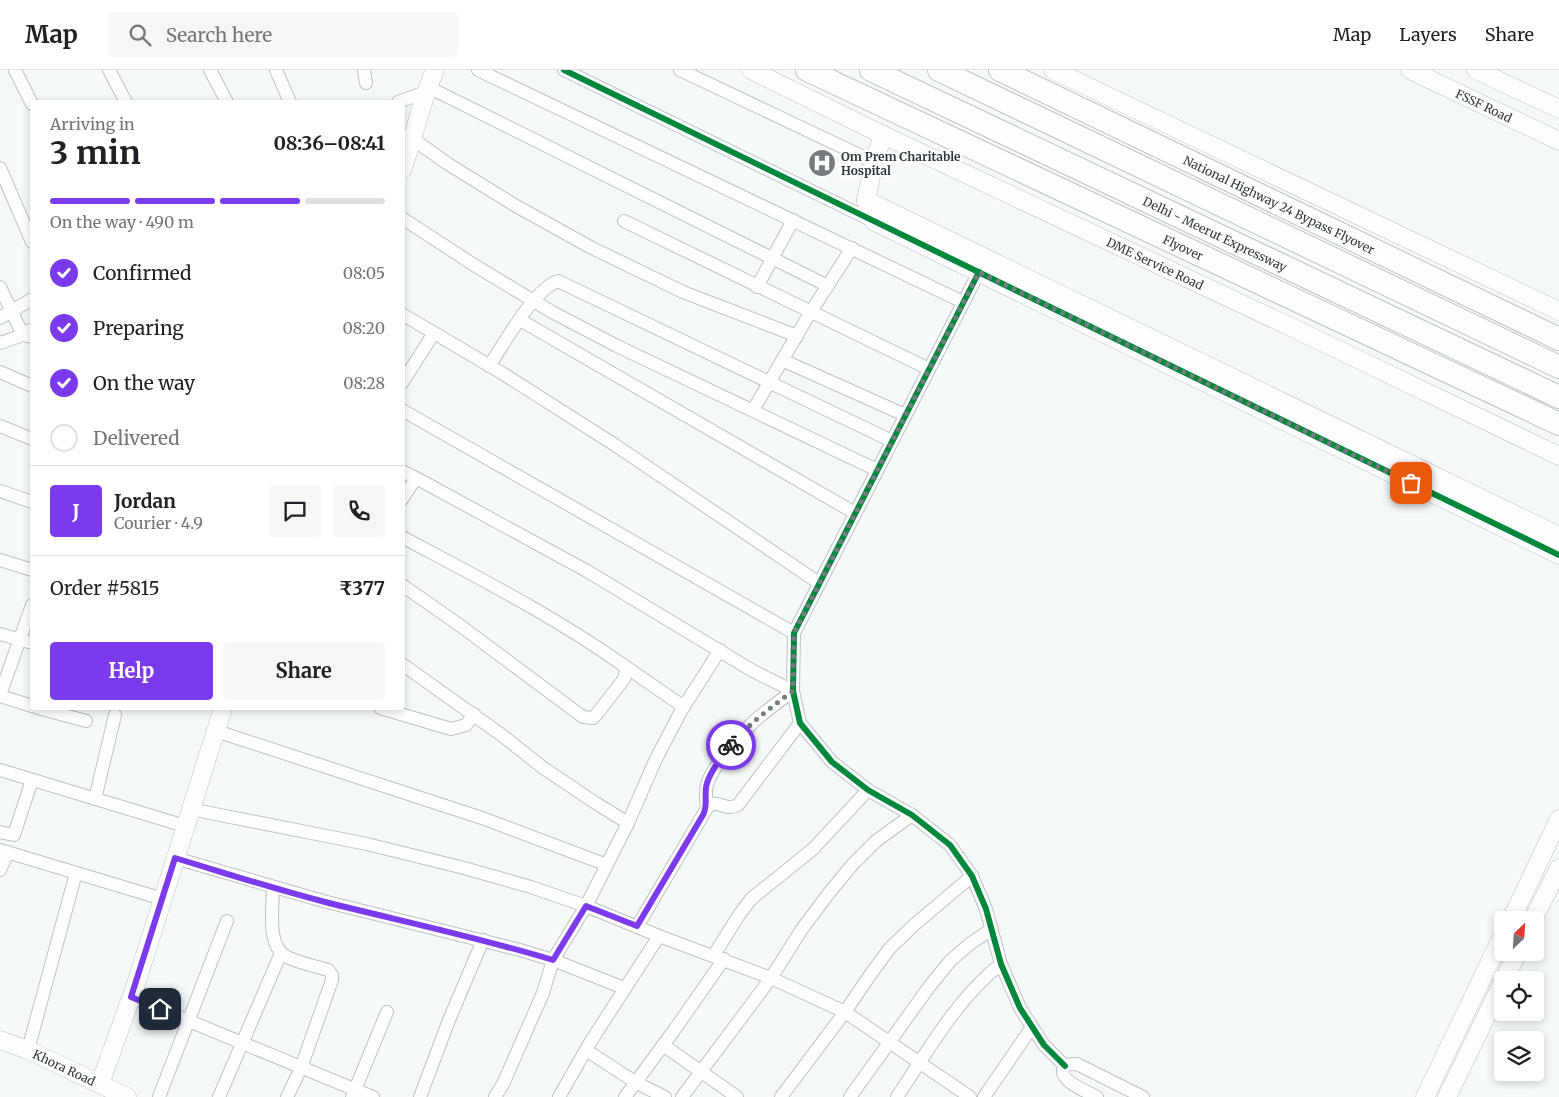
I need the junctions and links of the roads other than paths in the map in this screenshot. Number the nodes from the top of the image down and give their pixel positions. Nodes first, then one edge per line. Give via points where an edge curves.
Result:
1 (16, 70) edge
2 (109, 70) edge
3 (210, 70) edge
4 (276, 70) edge
5 (435, 70) edge
6 (478, 70) edge
7 (564, 70) edge
8 (680, 70) edge
9 (751, 70) edge
10 (808, 70) edge
11 (871, 70) edge
12 (939, 70) edge
13 (1000, 70) edge
14 (1053, 70) edge
15 (1410, 70) edge
16 (1476, 70) edge
17 (427, 90) junction
18 (30, 100) edge
19 (125, 100) edge
20 (226, 100) edge
21 (289, 100) edge
22 (403, 100) edge
23 (1558, 108) edge
24 (1542, 133) junction
25 (883, 135) junction
26 (413, 139) junction
27 (1559, 141) edge
28 (405, 162) edge
29 (874, 162) junction
30 (0, 168) edge
31 (866, 200) junction
32 (405, 220) edge
33 (793, 220) junction
34 (624, 221) dead end
35 (873, 221) junction
36 (30, 237) edge
37 (852, 248) junction
38 (772, 258) junction
39 (979, 272) junction
40 (828, 286) junction
41 (0, 287) edge
42 (757, 287) junction
43 (1038, 292) junction
44 (30, 300) edge
45 (532, 301) junction
46 (963, 302) junction
47 (12, 311) junction
48 (1559, 311) edge
49 (810, 313) junction
50 (405, 316) edge
51 (0, 318) edge
52 (520, 320) junction
53 (29, 333) edge
54 (434, 333) junction
55 (796, 336) junction
56 (1559, 339) edge
57 (0, 343) edge
58 (782, 360) junction
59 (490, 366) junction
60 (1559, 367) edge
61 (929, 369) junction
62 (0, 372) edge
63 (405, 378) edge
64 (768, 382) junction
65 (30, 385) edge
66 (1559, 397) edge
67 (753, 410) junction
68 (405, 412) edge
69 (905, 415) junction
70 (1559, 424) edge
71 (0, 426) edge
72 (30, 438) edge
73 (892, 441) junction
74 (1559, 456) edge
75 (877, 470) junction
76 (405, 472) edge
77 (416, 478) junction
78 (0, 491) edge
79 (405, 494) edge
80 (30, 501) edge
81 (1486, 510) junction
82 (855, 513) junction
83 (1559, 536) edge
84 (405, 539) edge
85 (1559, 555) edge
86 (0, 560) edge
87 (30, 569) edge
88 (819, 583) junction
89 (405, 588) edge
90 (30, 617) edge
91 (794, 633) junction
92 (0, 634) edge
93 (26, 641) edge
94 (720, 650) junction
95 (405, 666) edge
96 (623, 666) junction
97 (793, 691) junction
98 (0, 696) edge
99 (30, 705) edge
100 (684, 707) junction
101 (45, 710) edge
102 (222, 710) edge
103 (387, 710) edge
104 (474, 714) junction
105 (115, 715) dead end
106 (86, 722) dead end
107 (800, 723) junction
108 (216, 731) junction
109 (0, 770) edge
110 (32, 780) junction
111 (868, 790) junction
112 (95, 799) junction
113 (707, 808) junction
114 (190, 809) junction
115 (912, 814) junction
116 (1559, 819) edge
117 (628, 823) junction
118 (185, 826) junction
119 (0, 832) edge
120 (4, 851) edge
121 (175, 858) junction
122 (607, 865) junction
123 (1559, 868) edge
124 (0, 870) edge
125 (76, 873) junction
126 (972, 876) junction
127 (273, 888) junction
128 (162, 899) junction
129 (586, 906) junction
130 (1514, 911) edge
131 (1538, 911) edge
132 (227, 921) dead end
133 (637, 926) junction
134 (992, 929) junction
135 (659, 936) junction
136 (483, 940) junction
137 (280, 952) junction
138 (1494, 954) edge
139 (719, 957) junction
140 (553, 960) junction
141 (1001, 964) junction
142 (771, 978) junction
143 (624, 988) junction
144 (131, 997) junction
145 (1494, 1000) edge
146 (387, 1012) dead end
147 (845, 1012) junction
148 (190, 1021) junction
149 (1032, 1027) junction
150 (0, 1040) edge
151 (890, 1042) junction
152 (242, 1043) junction
153 (664, 1045) junction
154 (28, 1050) junction
155 (586, 1050) junction
156 (920, 1062) junction
157 (1065, 1066) junction
158 (301, 1068) junction
159 (701, 1072) junction
160 (635, 1082) junction
161 (100, 1084) junction
162 (354, 1093) edge
163 (127, 1097) edge
164 (159, 1097) edge
165 (219, 1097) edge
166 (287, 1097) edge
167 (373, 1097) edge
168 (420, 1097) edge
169 (495, 1097) edge
170 (559, 1097) edge
171 (625, 1097) edge
172 (665, 1097) edge
173 (682, 1097) edge
174 (737, 1097) edge
175 (781, 1097) edge
176 (850, 1097) edge
177 (897, 1097) edge
178 (970, 1097) edge
179 (984, 1097) edge
180 (1097, 1097) edge
181 (1143, 1097) edge
182 (1425, 1097) edge
183 (1447, 1097) edge

1 - 18 street
2 - 19 street
3 - 20 street
4 - 21 street
5 - 17 street
6 - 33 street
7 - 35 street
8 - 29 street
9 - 25 street, DME Service Road
10 - 70 highway, Flyover
11 - 66 highway, Delhi - Meerut Expressway
12 - 60 highway
13 - 56 highway, National Highway 24 Bypass Flyover
14 - 48 street
15 - 24 street, FSSF Road
16 - 23 street
17 - 22 street
17 - 26 street
17 - 38 street
23 - 24 street
24 - 27 street, FSSF Road
25 - 29 street
25 - 74 street, DME Service Road
26 - 28 street
26 - 55 street via 516,206 592,248 682,292
29 - 31 street
30 - 36 street
31 - 35 street
31 - 43 street
32 - 45 street
33 - 37 street
33 - 38 street
34 - 42 street
35 - 39 street
37 - 40 street
37 - 46 street
38 - 40 street
38 - 42 street
39 - 43 street
39 - 46 street
40 - 49 street
41 - 47 street
42 - 49 street
43 - 81 street
44 - 47 street
45 - 52 street
45 - 64 street via 552,283 564,283
45 - 67 street via 617,346
46 - 61 street
47 - 51 street
47 - 53 street
49 - 55 street
49 - 61 street
50 - 54 street
52 - 59 street
52 - 82 street
53 - 57 street
54 - 59 street
54 - 63 street
55 - 58 street
58 - 64 street
58 - 69 street
59 - 88 street via 615,445
61 - 69 street
62 - 65 street
64 - 67 street
64 - 73 street
67 - 75 street
68 - 91 street
69 - 73 street
71 - 72 street
73 - 75 street
75 - 82 street
76 - 77 street
77 - 79 street
77 - 94 street via 587,571
78 - 80 street
81 - 83 street
81 - 85 street
82 - 88 street
84 - 96 street via 530,606
86 - 87 street
88 - 91 street
89 - 96 street via 583,717 593,718 596,715 624,679 626,671
90 - 93 street
91 - 97 street
92 - 93 street
93 - 98 street
94 - 97 street
94 - 100 street
95 - 104 street
96 - 100 street
97 - 107 street
97 - 113 street via 747,727 730,746 707,784
98 - 99 street
100 - 117 street
101 - 106 street
102 - 108 street
103 - 104 street via 451,729 466,725
104 - 117 street via 542,767
105 - 112 street
107 - 111 street via 832,762
107 - 113 street via 738,804 727,808 716,803
108 - 114 street
108 - 122 street via 436,802
109 - 110 street
110 - 112 street
110 - 119 street via 14,835
111 - 115 street
111 - 139 street via 814,849 751,899 739,914
112 - 118 street
113 - 133 street
114 - 118 street
114 - 129 street via 367,844 531,887
115 - 126 street via 950,845
115 - 142 street via 876,841 847,872 802,929
116 - 130 street
117 - 122 street
118 - 121 street
120 - 124 street
120 - 125 street
121 - 127 street
121 - 128 street
122 - 129 street
123 - 131 street
125 - 128 street
125 - 154 street
126 - 134 street
126 - 147 street via 890,948
127 - 136 street
127 - 137 street via 273,938
128 - 144 street
129 - 133 street
129 - 140 street
132 - 148 street
133 - 135 street
134 - 141 street
134 - 151 street via 951,960
135 - 139 street
135 - 143 street
136 - 140 street
136 - 168 street
137 - 152 street
137 - 158 street via 328,970 332,975
138 - 182 street
139 - 142 street
139 - 153 street
140 - 143 street
140 - 169 street via 543,993
141 - 149 street
141 - 156 street via 985,976 962,1002
142 - 147 street
142 - 159 street
143 - 155 street
144 - 148 street
144 - 161 street
145 - 183 street
146 - 162 street
147 - 151 street
147 - 175 street
148 - 152 street
148 - 164 street
149 - 157 street
149 - 179 street
150 - 154 street, Khora Road
151 - 156 street
151 - 176 street
152 - 158 street
152 - 165 street
153 - 159 street
153 - 160 street
154 - 161 street, Khora Road
155 - 160 street
155 - 170 street
156 - 177 street
156 - 178 street
157 - 180 street via 1064,1077 1068,1082
157 - 181 street via 1077,1064
158 - 162 street
158 - 166 street
159 - 173 street
159 - 174 street
160 - 171 street
160 - 172 street
161 - 163 street, Khora Road
162 - 167 street

